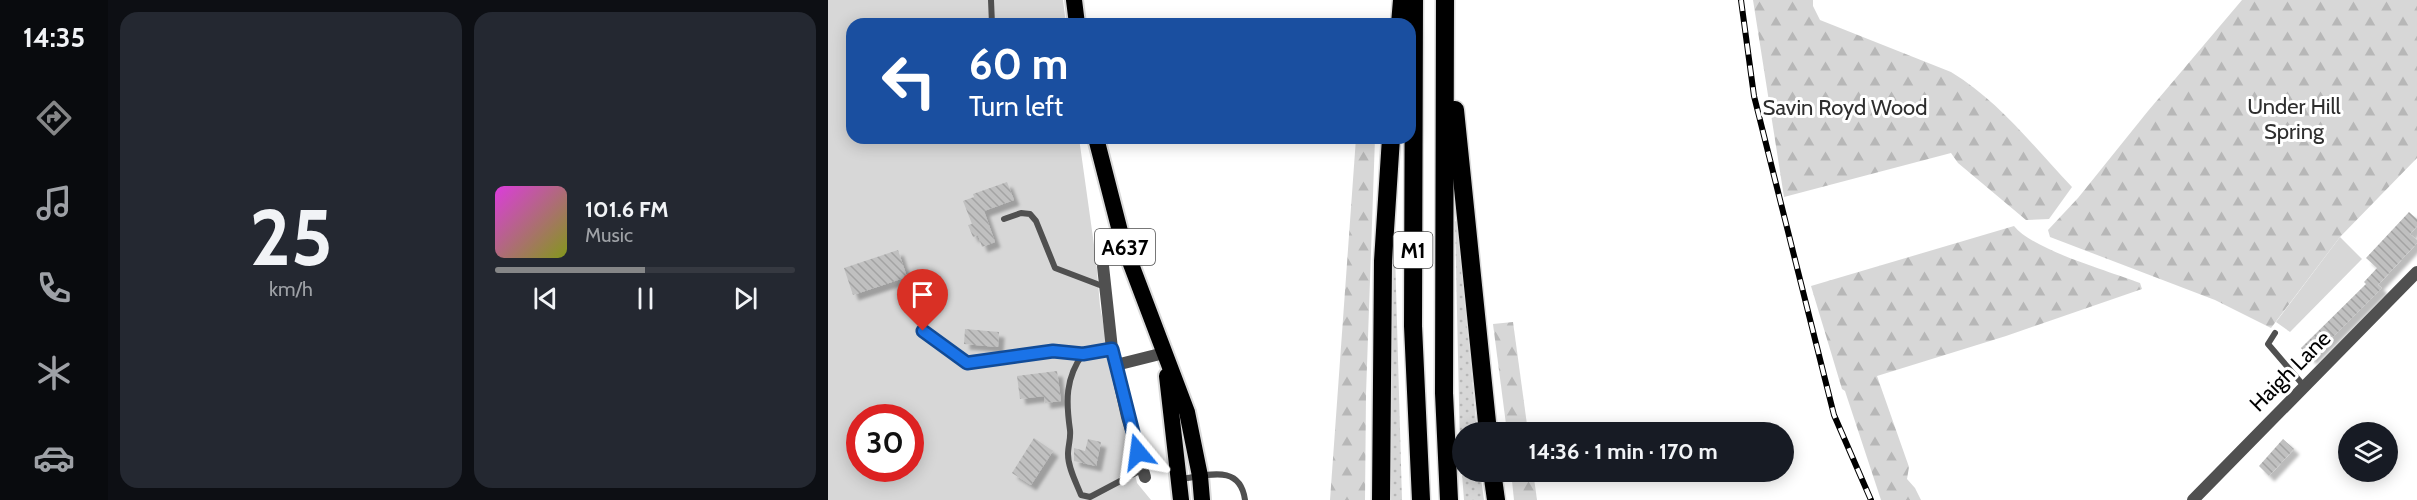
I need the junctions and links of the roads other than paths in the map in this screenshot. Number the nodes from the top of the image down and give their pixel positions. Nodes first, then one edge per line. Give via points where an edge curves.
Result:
1 (991, 0) edge
2 (1074, 0) edge
3 (1402, 0) edge
4 (1414, 0) edge
5 (1445, 4) edge
6 (992, 18) edge
7 (1076, 18) edge
8 (1400, 18) edge
9 (1414, 18) edge
10 (1098, 144) edge
11 (1392, 144) edge
12 (1414, 144) edge
13 (1004, 219) dead end
14 (1102, 266) dead end
15 (2417, 272) edge
16 (1105, 287) junction
17 (923, 331) dead end
18 (2275, 333) dead end
19 (1112, 349) junction
20 (1164, 353) junction
21 (1083, 354) junction
22 (1116, 365) junction
23 (2304, 386) junction
24 (1487, 422) edge
25 (1144, 473) joint
26 (1200, 476) junction
27 (1179, 479) junction
28 (1494, 482) edge
29 (1180, 500) edge
30 (1202, 500) edge
31 (1245, 500) edge
32 (1381, 500) edge
33 (1421, 500) edge
34 (1449, 500) edge
35 (1496, 500) edge
36 (2193, 500) edge

1 - 6 lane
2 - 7 highway
3 - 8 highway
4 - 9 highway, M1
5 - 24 highway, M1
5 - 34 highway, M1 via 1444,393
10 - 20 highway, A637 via 1123,243
11 - 32 highway, M1 via 1383,261
12 - 33 highway, M1 via 1413,326
13 - 16 lane via 1030,214 1055,268
14 - 16 street
15 - 23 street, Haigh Lane
16 - 19 street
17 - 21 lane via 967,363 1053,351
18 - 23 lane via 2268,344
19 - 21 lane
19 - 22 street
20 - 22 street
20 - 26 highway via 1187,412
20 - 27 highway, A637
21 - 25 lane via 1073,367 1066,395 1068,456 1081,495 1090,497
22 - 25 street
23 - 36 street, Haigh Lane
26 - 27 lane
26 - 30 highway
26 - 31 lane via 1233,476 1242,485
27 - 29 highway, A637
28 - 35 highway

